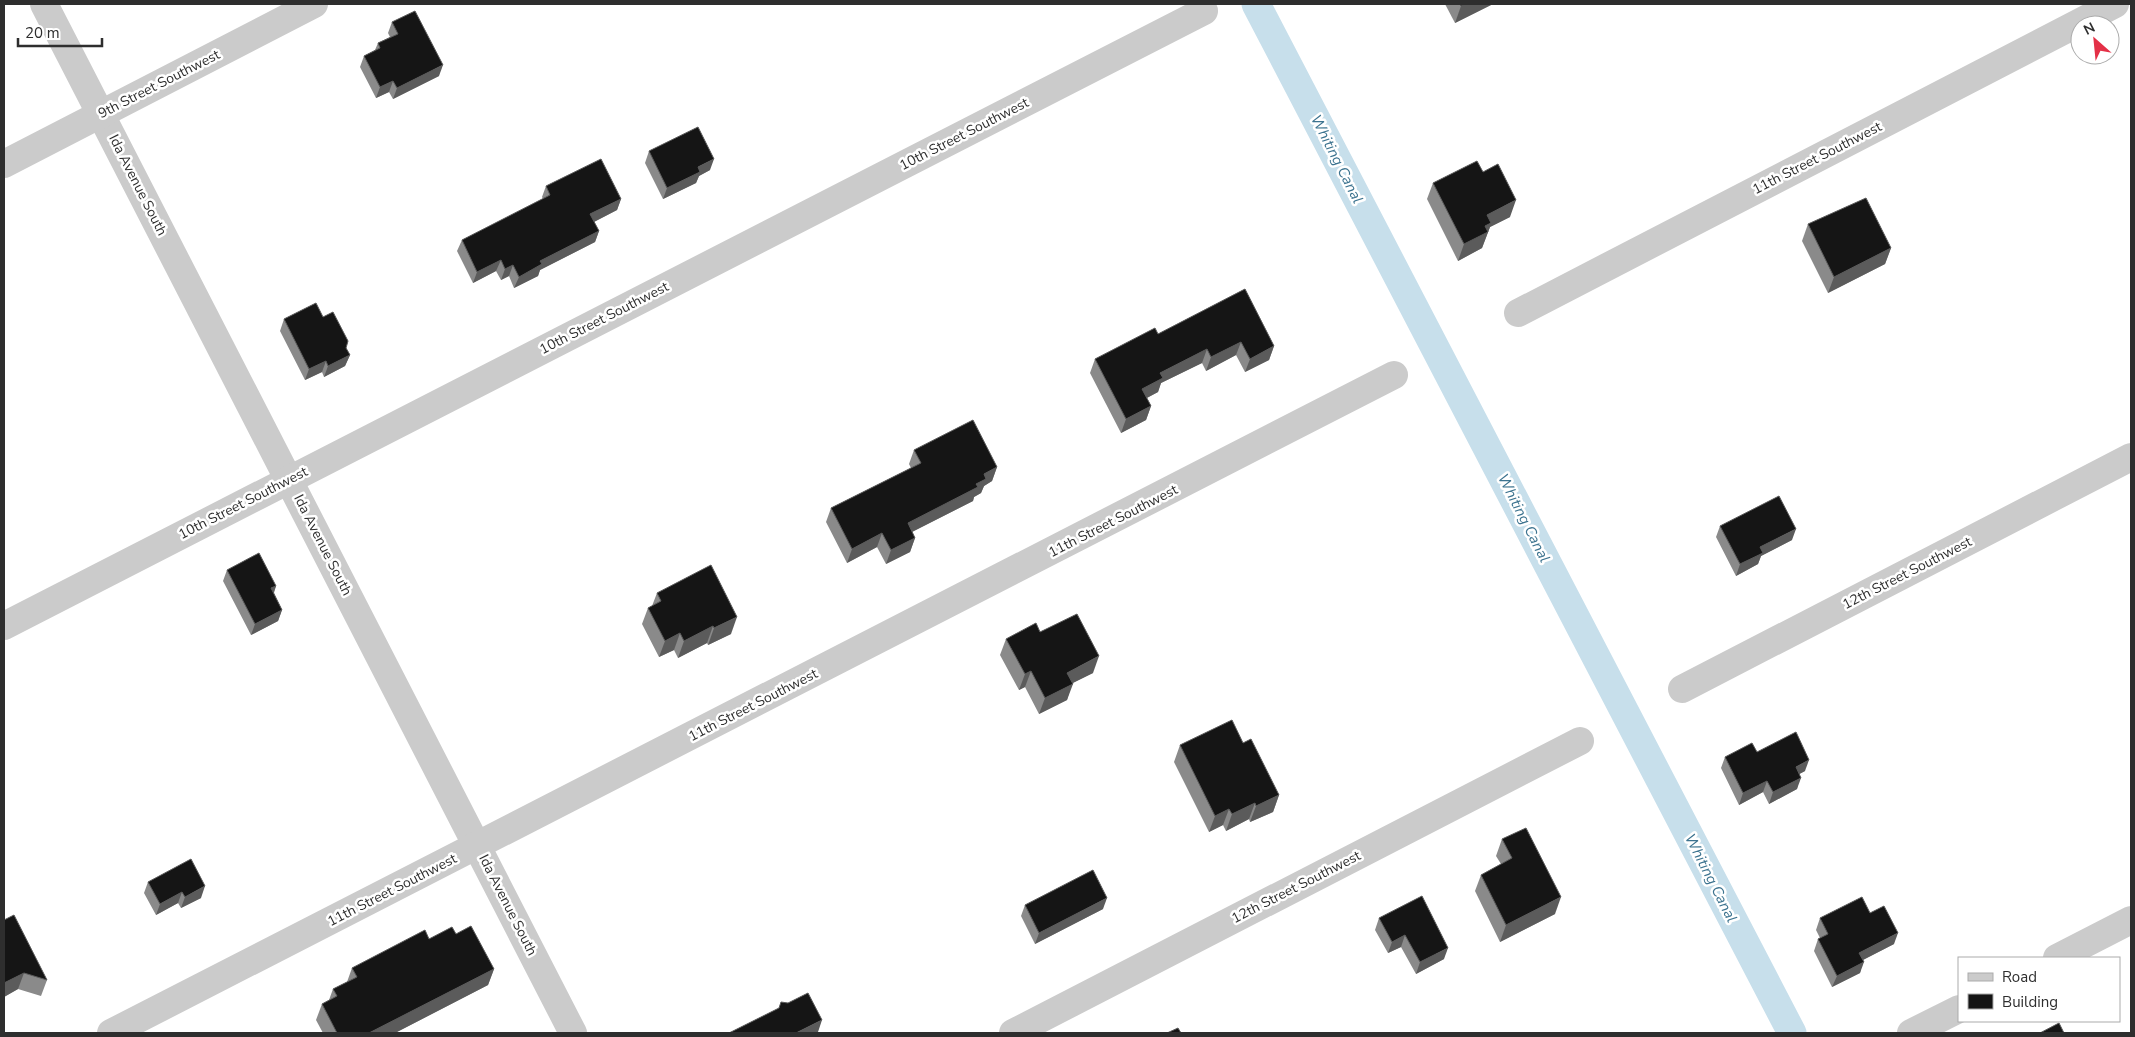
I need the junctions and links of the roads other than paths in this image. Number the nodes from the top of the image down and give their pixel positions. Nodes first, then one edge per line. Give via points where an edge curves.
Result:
1 (44, 4) edge
2 (314, 4) edge
3 (2116, 4) edge
4 (1204, 11) dead end
5 (101, 114) junction
6 (4, 164) edge
7 (1518, 313) dead end
8 (1394, 375) dead end
9 (2131, 458) edge
10 (289, 479) junction
11 (4, 626) edge
12 (1682, 689) dead end
13 (1580, 741) dead end
14 (478, 846) junction
15 (2131, 920) edge
16 (2059, 957) edge
17 (1958, 1009) edge
18 (111, 1033) edge
19 (573, 1033) edge
20 (1013, 1033) edge
21 (1911, 1033) edge

1 - 5 street, Ida Avenue South
2 - 5 street, 9th Street Southwest
3 - 7 street, 11th Street Southwest
4 - 10 street, 10th Street Southwest
5 - 6 street, 9th Street Southwest
5 - 10 street, Ida Avenue South
8 - 14 street, 11th Street Southwest
9 - 12 street, 12th Street Southwest
10 - 11 street, 10th Street Southwest
10 - 14 street, Ida Avenue South
13 - 20 street, 12th Street Southwest
14 - 18 street, 11th Street Southwest
14 - 19 street, Ida Avenue South
15 - 16 street
17 - 21 street

